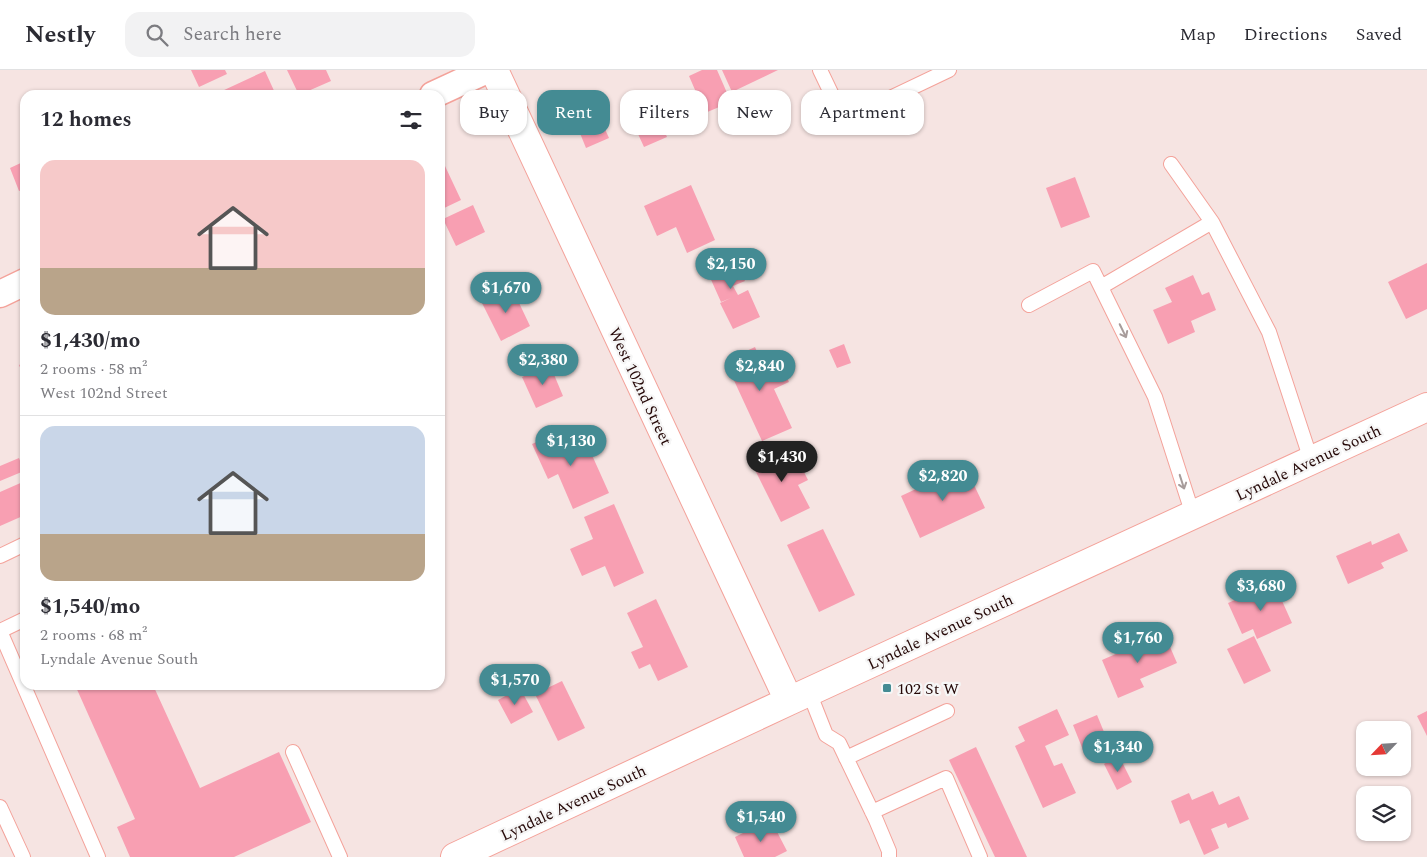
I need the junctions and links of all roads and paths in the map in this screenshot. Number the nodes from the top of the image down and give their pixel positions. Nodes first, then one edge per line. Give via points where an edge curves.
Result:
1 (487, 70) edge
2 (494, 70) edge
3 (820, 70) edge
4 (949, 70) edge
5 (444, 90) edge
6 (1171, 164) dead end
7 (1212, 222) junction
8 (20, 284) edge
9 (1102, 287) junction
10 (0, 294) edge
11 (1029, 305) dead end
12 (1427, 407) edge
13 (1311, 460) junction
14 (1193, 515) junction
15 (20, 546) edge
16 (0, 556) edge
17 (20, 621) edge
18 (0, 631) edge
19 (20, 677) edge
20 (26, 690) edge
21 (799, 697) junction
22 (947, 711) dead end
23 (293, 752) dead end
24 (846, 758) junction
25 (0, 807) edge
26 (872, 812) junction
27 (490, 850) edge
28 (22, 857) edge
29 (98, 857) edge
30 (340, 857) edge
31 (454, 857) edge
32 (888, 857) edge
33 (980, 857) edge

1 - 5 street
2 - 21 street, West 102nd Street
3 - 4 lane via 844,120
6 - 7 lane
7 - 9 lane
7 - 13 lane via 1270,332
8 - 10 street
9 - 11 lane via 1094,271
9 -> 14 lane via 1155,397
12 - 13 street, Lyndale Avenue South
13 - 14 street, Lyndale Avenue South
14 - 21 street, Lyndale Avenue South
15 - 16 lane
17 - 18 lane
18 - 19 lane
20 - 29 lane
21 - 24 lane via 826,734 839,743
21 - 27 street, Lyndale Avenue South
22 - 24 lane
23 - 30 lane
24 - 26 lane
25 - 28 lane
26 - 32 lane via 889,851
26 - 33 lane via 946,778
27 - 31 street, Lyndale Avenue South

